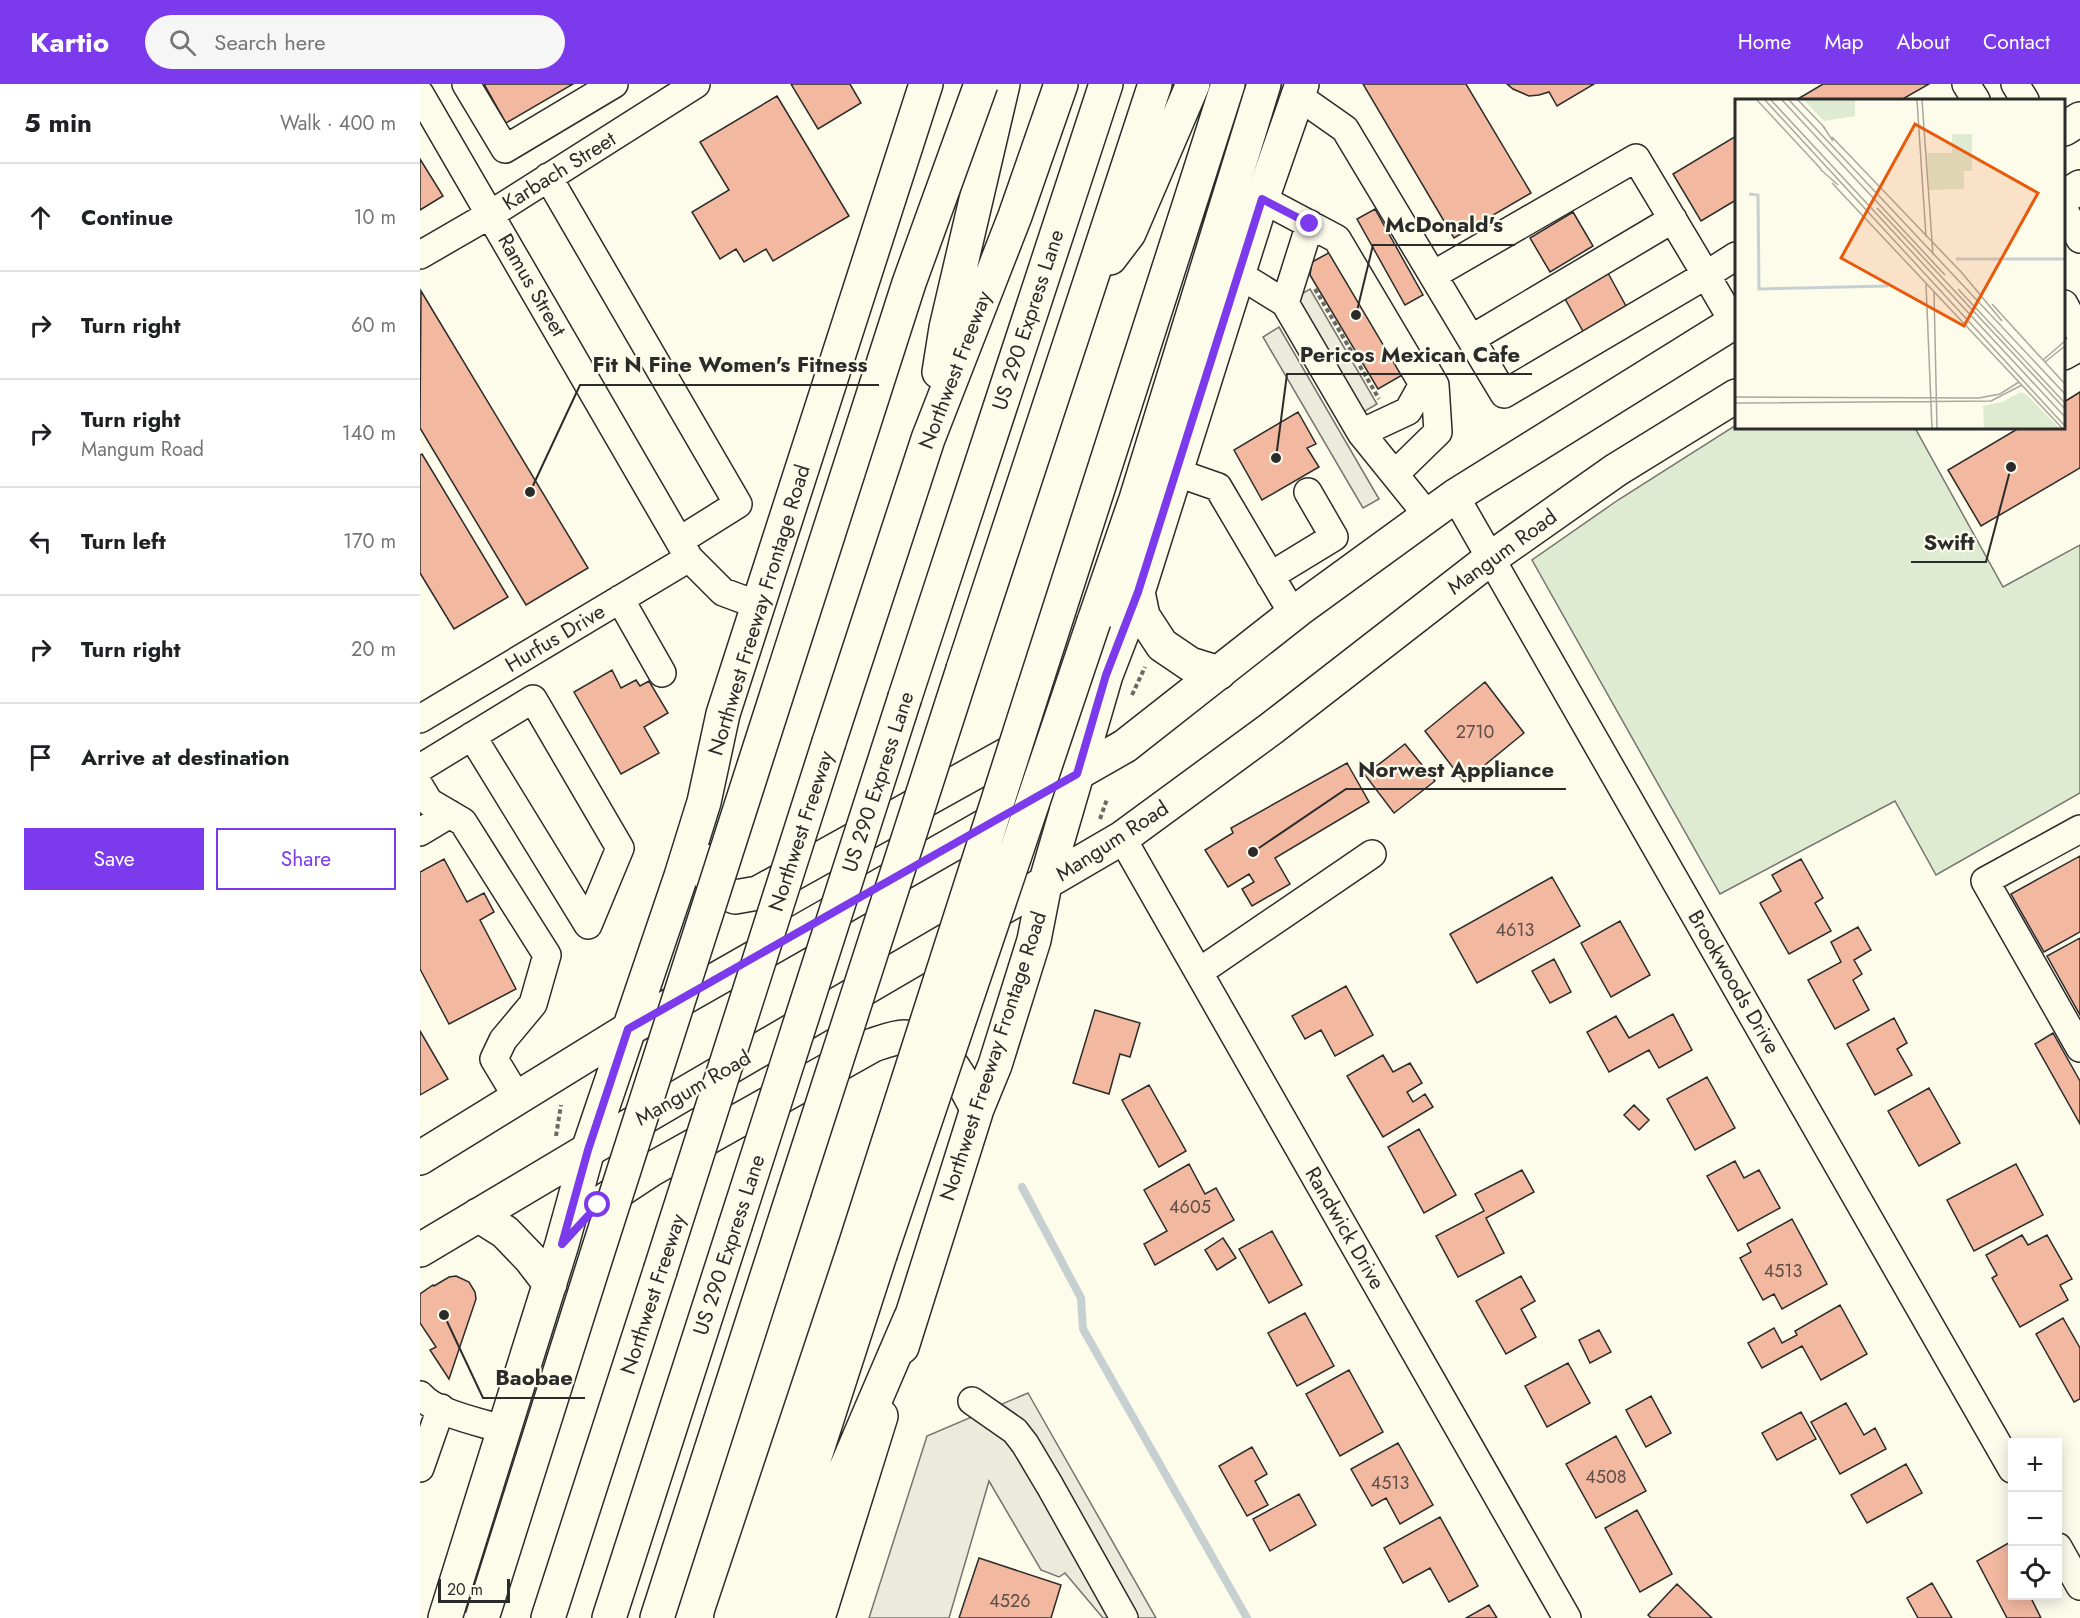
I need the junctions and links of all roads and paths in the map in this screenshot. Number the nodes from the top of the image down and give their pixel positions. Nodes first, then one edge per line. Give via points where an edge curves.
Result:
1 (466, 84) edge
2 (614, 84) edge
3 (696, 84) edge
4 (926, 84) edge
5 (981, 84) edge
6 (1004, 84) edge
7 (1061, 84) edge
8 (1106, 84) edge
9 (1155, 84) edge
10 (1193, 84) edge
11 (1228, 84) edge
12 (1264, 84) edge
13 (1966, 84) edge
14 (2015, 84) edge
15 (1300, 90) edge
16 (669, 91) edge
17 (1975, 99) edge
18 (2024, 99) edge
19 (422, 101) edge
20 (579, 105) junction
21 (483, 112) junction
22 (2080, 119) edge
23 (2065, 128) edge
24 (444, 135) junction
25 (602, 143) junction
26 (548, 177) junction
27 (2080, 187) edge
28 (2065, 196) edge
29 (1262, 199) junction
30 (2065, 212) edge
31 (491, 214) junction
32 (1673, 219) junction
33 (1310, 224) junction
34 (2080, 239) edge
35 (420, 255) edge
36 (1735, 257) edge
37 (1238, 274) junction
38 (1433, 275) junction
39 (1706, 275) junction
40 (1311, 282) dead end
41 (1087, 289) junction
42 (1285, 303) junction
43 (2065, 306) edge
44 (1735, 322) edge
45 (1735, 325) edge
46 (2080, 333) edge
47 (1471, 339) junction
48 (2080, 346) edge
49 (2065, 355) edge
50 (1735, 397) edge
51 (1384, 408) dead end
52 (1361, 433) junction
53 (928, 439) junction
54 (1175, 472) junction
55 (1395, 474) junction
56 (1308, 492) dead end
57 (1455, 496) junction
58 (1428, 516) junction
59 (1334, 537) junction
60 (684, 550) junction
61 (1491, 558) junction
62 (1353, 570) junction
63 (1270, 576) junction
64 (1138, 592) junction
65 (620, 599) junction
66 (758, 605) junction
67 (1293, 614) junction
68 (1152, 659) dead end
69 (1219, 672) junction
70 (662, 673) dead end
71 (1106, 675) junction
72 (1127, 705) dead end
73 (420, 719) edge
74 (472, 736) junction
75 (420, 768) edge
76 (1077, 774) junction
77 (420, 787) edge
78 (704, 802) junction
79 (450, 814) junction
80 (2080, 829) edge
81 (420, 832) edge
82 (1122, 838) junction
83 (1372, 854) dead end
84 (1045, 884) junction
85 (1198, 972) junction
86 (628, 1029) junction
87 (2080, 1048) edge
88 (517, 1097) junction
89 (562, 1098) dead end
90 (977, 1109) junction
91 (555, 1144) dead end
92 (588, 1150) junction
93 (420, 1158) edge
94 (478, 1215) junction
95 (562, 1244) junction
96 (420, 1250) edge
97 (550, 1284) junction
98 (910, 1318) junction
99 (972, 1401) dead end
100 (430, 1402) edge
101 (505, 1430) junction
102 (2008, 1460) edge
103 (420, 1468) edge
104 (2062, 1554) edge
105 (2080, 1586) edge
106 (445, 1618) edge
107 (482, 1618) edge
108 (548, 1618) edge
109 (609, 1618) edge
110 (657, 1618) edge
111 (731, 1618) edge
112 (761, 1618) edge
113 (789, 1618) edge
114 (818, 1618) edge
115 (1124, 1618) edge
116 (1567, 1618) edge

1 - 21 street
2 - 20 street
3 - 16 street, Karbach Street
4 - 66 main road, Northwest Freeway Frontage Road
5 - 107 main road, bridge via 909,283
6 - 53 main road via 946,328
7 - 53 main road, Northwest Freeway via 1016,216
8 - 109 main road, US 290 Express Lane, bridge
9 - 41 main road
10 - 41 main road via 1129,233
11 - 111 main road, bridge via 854,1249
12 - 112 main road, bridge via 1136,499
13 - 17 street
14 - 18 street
15 - 29 main road, Northwest Freeway Frontage Road
15 - 38 street via 1345,129
16 - 25 street, Karbach Street
19 - 24 street, Ramus Street
20 - 21 street via 505,149
20 - 25 street
21 - 24 street
22 - 23 main road
24 - 31 street, Ramus Street
25 - 26 street, Karbach Street
26 - 31 street, Karbach Street
26 - 60 street, Hurfus Drive via 738,504
27 - 28 main road
29 - 33 street
29 - 37 main road, Northwest Freeway Frontage Road
30 - 34 street
31 - 35 street, Karbach Street
31 - 60 street, Ramus Street
32 - 38 street via 1636,158
32 - 39 street
32 - 47 street
33 - 42 street
33 - 52 street via 1337,239 1422,384 1408,411
33 - 55 street via 1344,229 1435,385 1438,432
36 - 39 street
37 - 42 street
37 - 54 main road, Northwest Freeway Frontage Road
38 - 47 street
39 - 44 street
39 - 47 street via 1504,394
40 - 51 path
41 - 110 main road, bridge
42 - 52 street
43 - 46 street
45 - 57 main road
48 - 49 street
50 - 61 main road, Mangum Road via 1616,470
52 - 55 street
53 - 108 main road, Northwest Freeway, bridge
54 - 63 street via 1218,487
54 - 64 main road, Northwest Freeway Frontage Road
55 - 58 street
56 - 59 street
57 - 58 main road
57 - 61 street, Brookwoods Drive
58 - 62 main road
59 - 62 street
59 - 63 street
60 - 65 street, Hurfus Drive
60 - 66 street, Ramus Street via 723,592
61 - 82 main road, Mangum Road via 1272,728
61 - 102 street, Brookwoods Drive
62 - 67 main road
63 - 67 street
64 - 69 main road via 1143,616 1162,645 1190,663
64 - 71 main road, Northwest Freeway Frontage Road
65 - 70 street
65 - 73 street, Hurfus Drive
66 - 78 main road, Northwest Freeway Frontage Road via 723,714
67 - 69 main road
68 - 72 path
69 - 76 main road via 1125,746
71 - 76 main road, Northwest Freeway Frontage Road
71 - 78 main road via 1033,740 758,893 735,897 716,889 705,859
74 - 74 street via 533,699 620,848 588,925
74 - 75 street
76 - 84 main road, Northwest Freeway Frontage Road
76 - 86 main road
77 - 79 street via 429,802
78 - 86 main road, Northwest Freeway Frontage Road
79 - 81 street
79 - 88 street via 464,822 547,956 533,1004 502,1040 494,1059
80 - 87 street via 1985,881
82 - 84 main road, Mangum Road
82 - 85 street, Randwick Drive
83 - 85 street
84 - 90 main road, Northwest Freeway Frontage Road via 1035,940
84 - 92 main road, Mangum Road
85 - 116 street, Randwick Drive
86 - 88 main road
86 - 92 main road, Northwest Freeway Frontage Road
88 - 93 main road
89 - 91 path
90 - 95 main road via 954,1067 928,1042 903,1036 873,1045 652,1169 598,1205
90 - 98 main road, Northwest Freeway Frontage Road
92 - 94 main road, Mangum Road
92 - 95 main road, Northwest Freeway Frontage Road
94 - 96 main road, Mangum Road
94 - 97 main road via 505,1232
95 - 97 main road, Northwest Freeway Frontage Road
97 - 101 main road, Northwest Freeway Frontage Road
98 - 113 main road via 837,1489
98 - 114 main road, Northwest Freeway Frontage Road
99 - 115 street via 999,1418 1025,1444
100 - 101 street
100 - 103 street
101 - 106 main road, Northwest Freeway Frontage Road
104 - 105 street

